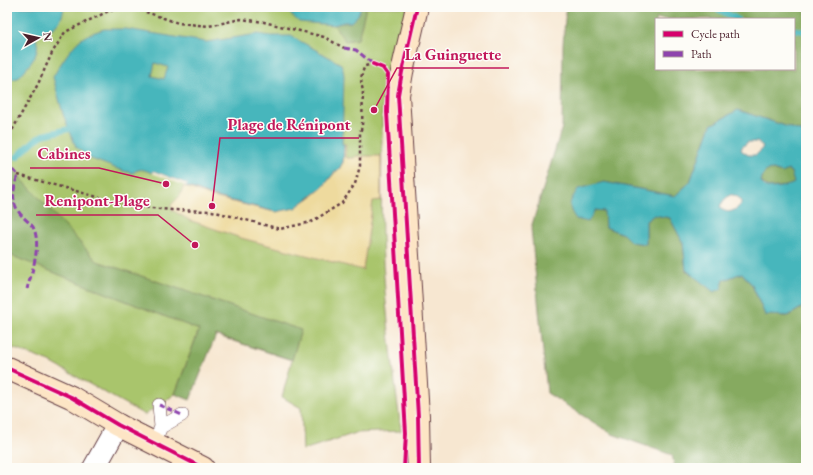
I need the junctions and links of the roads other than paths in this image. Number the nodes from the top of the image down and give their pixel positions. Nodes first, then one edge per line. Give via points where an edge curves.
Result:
1 (417, 7) edge
2 (7, 368) edge
3 (160, 405) dead end
4 (182, 415) dead end
5 (118, 424) junction
6 (157, 435) junction
7 (94, 468) edge
8 (203, 468) edge
9 (419, 468) edge

1 - 9 street via 407,31 398,95
2 - 5 street via 71,397
3 - 6 lane
4 - 6 lane
5 - 6 street
5 - 7 street
6 - 8 street

